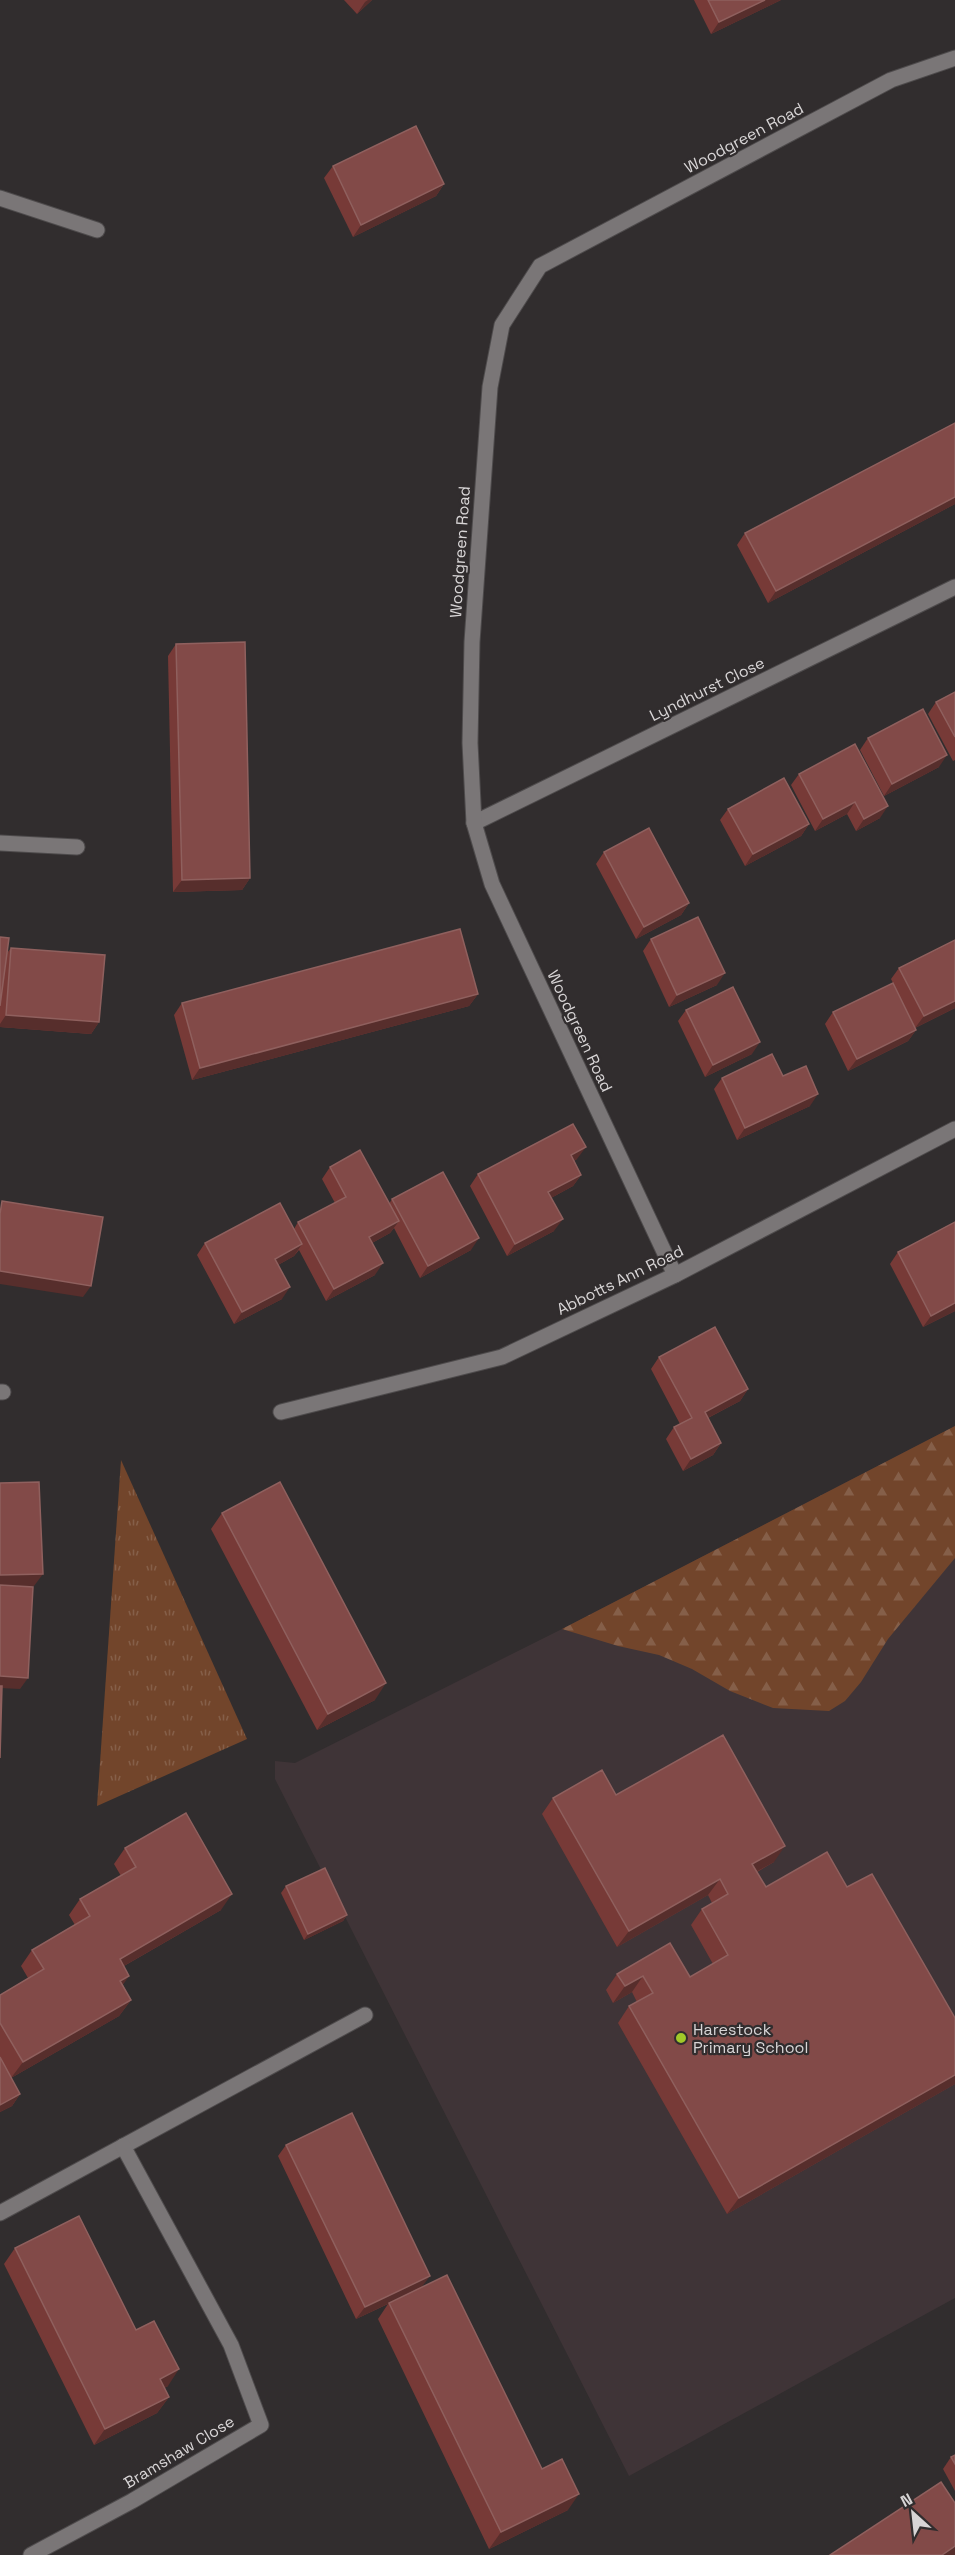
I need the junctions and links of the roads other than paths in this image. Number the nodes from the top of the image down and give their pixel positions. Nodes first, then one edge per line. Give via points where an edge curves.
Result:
1 (955, 58) edge
2 (0, 198) edge
3 (98, 230) dead end
4 (955, 587) edge
5 (474, 823) junction
6 (0, 843) edge
7 (77, 847) dead end
8 (955, 1129) edge
9 (675, 1275) junction
10 (281, 1412) dead end
11 (364, 2015) dead end
12 (123, 2146) junction
13 (0, 2213) edge
14 (32, 2555) edge

1 - 5 street, Woodgreen Road via 891,80 540,266 502,326 490,387 472,642 470,743
2 - 3 street
4 - 5 street, Lyndhurst Close
5 - 9 street, Woodgreen Road via 492,884
6 - 7 street
8 - 9 street, Abbotts Ann Road
9 - 10 street, Abbotts Ann Road via 502,1357
11 - 12 street
12 - 13 street
12 - 14 street, Bramshaw Close via 231,2344 261,2425

